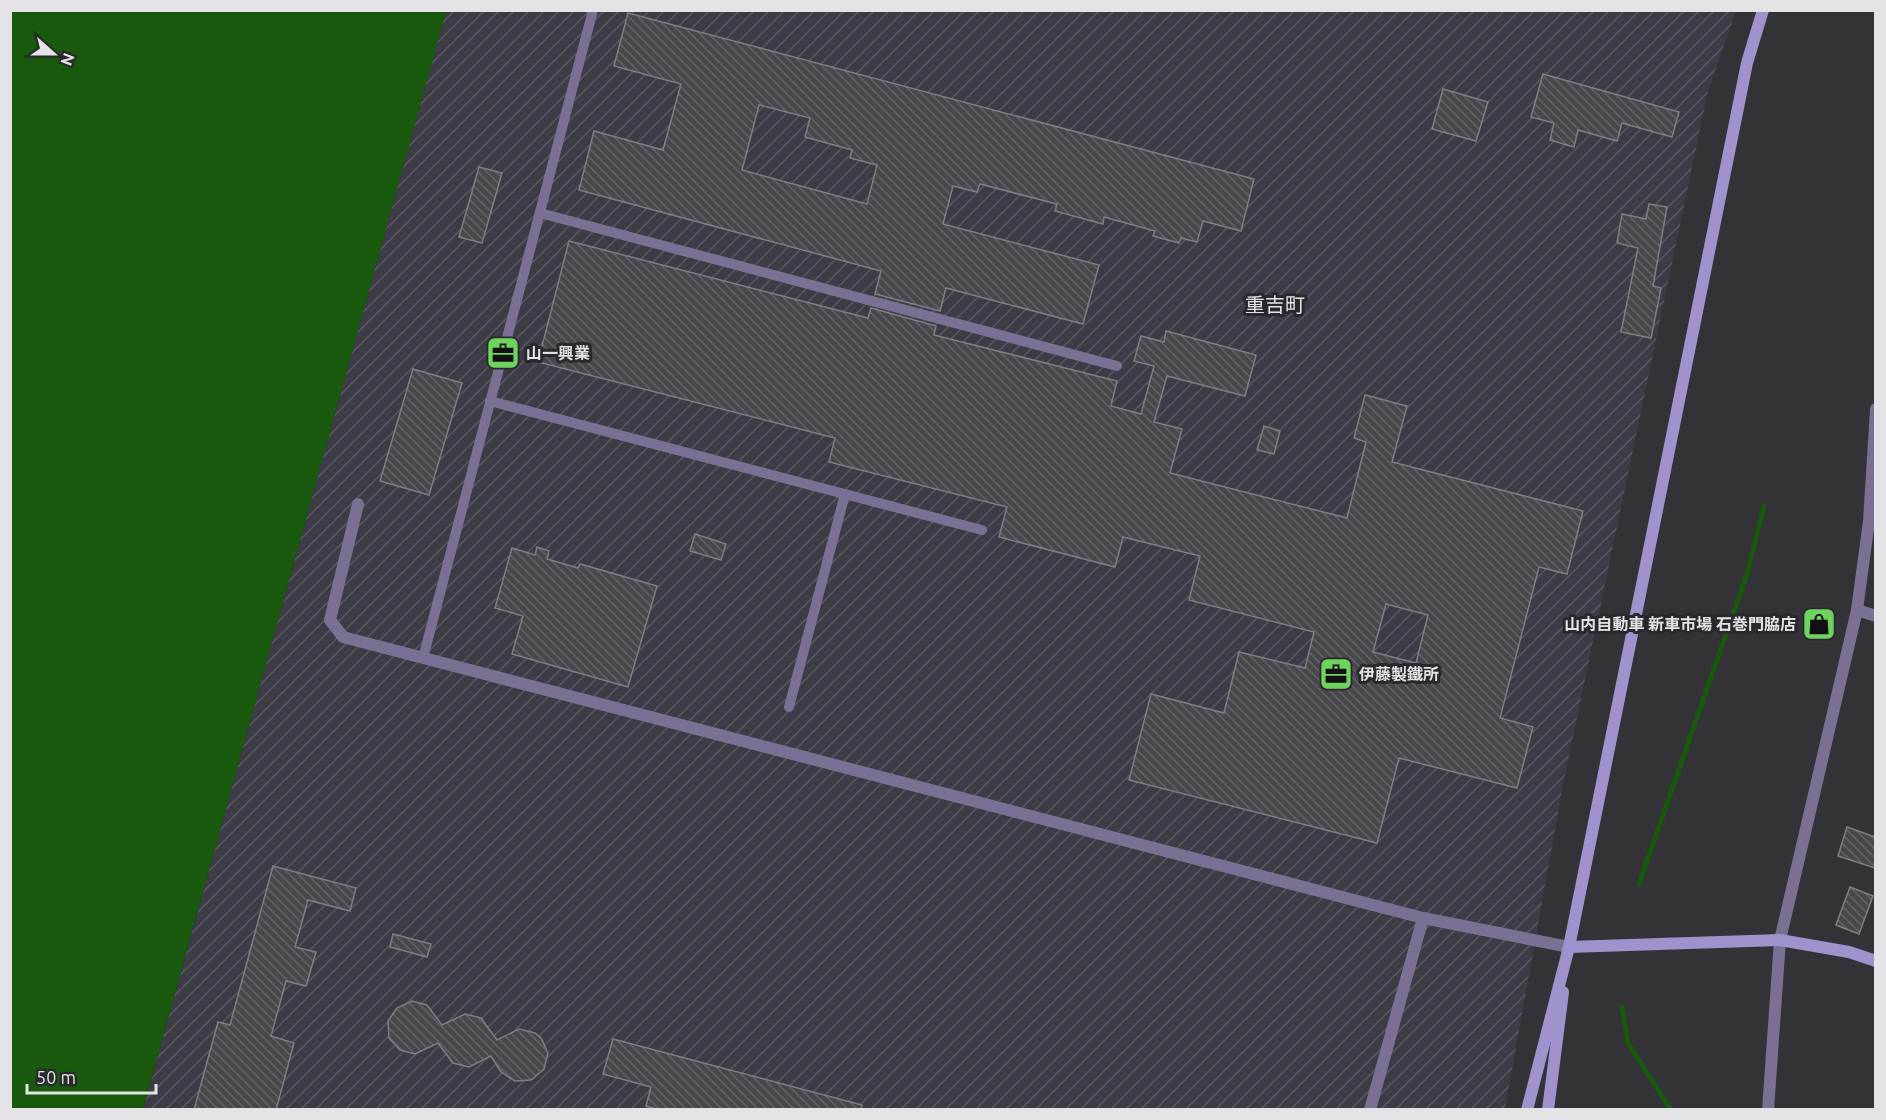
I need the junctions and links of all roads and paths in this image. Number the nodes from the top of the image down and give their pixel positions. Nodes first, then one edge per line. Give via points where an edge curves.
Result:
1 (593, 10) edge
2 (1763, 10) edge
3 (540, 213) junction
4 (1117, 366) dead end
5 (490, 401) junction
6 (1875, 409) edge
7 (845, 494) junction
8 (358, 504) dead end
9 (982, 530) dead end
10 (1857, 610) junction
11 (1875, 616) edge
12 (423, 658) junction
13 (789, 707) dead end
14 (1423, 918) junction
15 (1779, 940) junction
16 (1569, 947) junction
17 (1875, 961) edge
18 (1370, 1110) edge
19 (1527, 1110) edge
20 (1548, 1110) edge
21 (1768, 1110) edge

1 - 3 lane
2 - 16 street via 1747,63
3 - 4 lane
3 - 5 lane
5 - 7 lane
5 - 12 lane
6 - 10 street via 1869,521
7 - 9 lane
7 - 13 lane
8 - 12 street via 330,620 344,637
10 - 11 street
10 - 15 street
12 - 14 street
14 - 16 street
14 - 18 street
15 - 16 street
15 - 17 street via 1849,952
15 - 21 street
16 - 19 street
16 - 20 street

